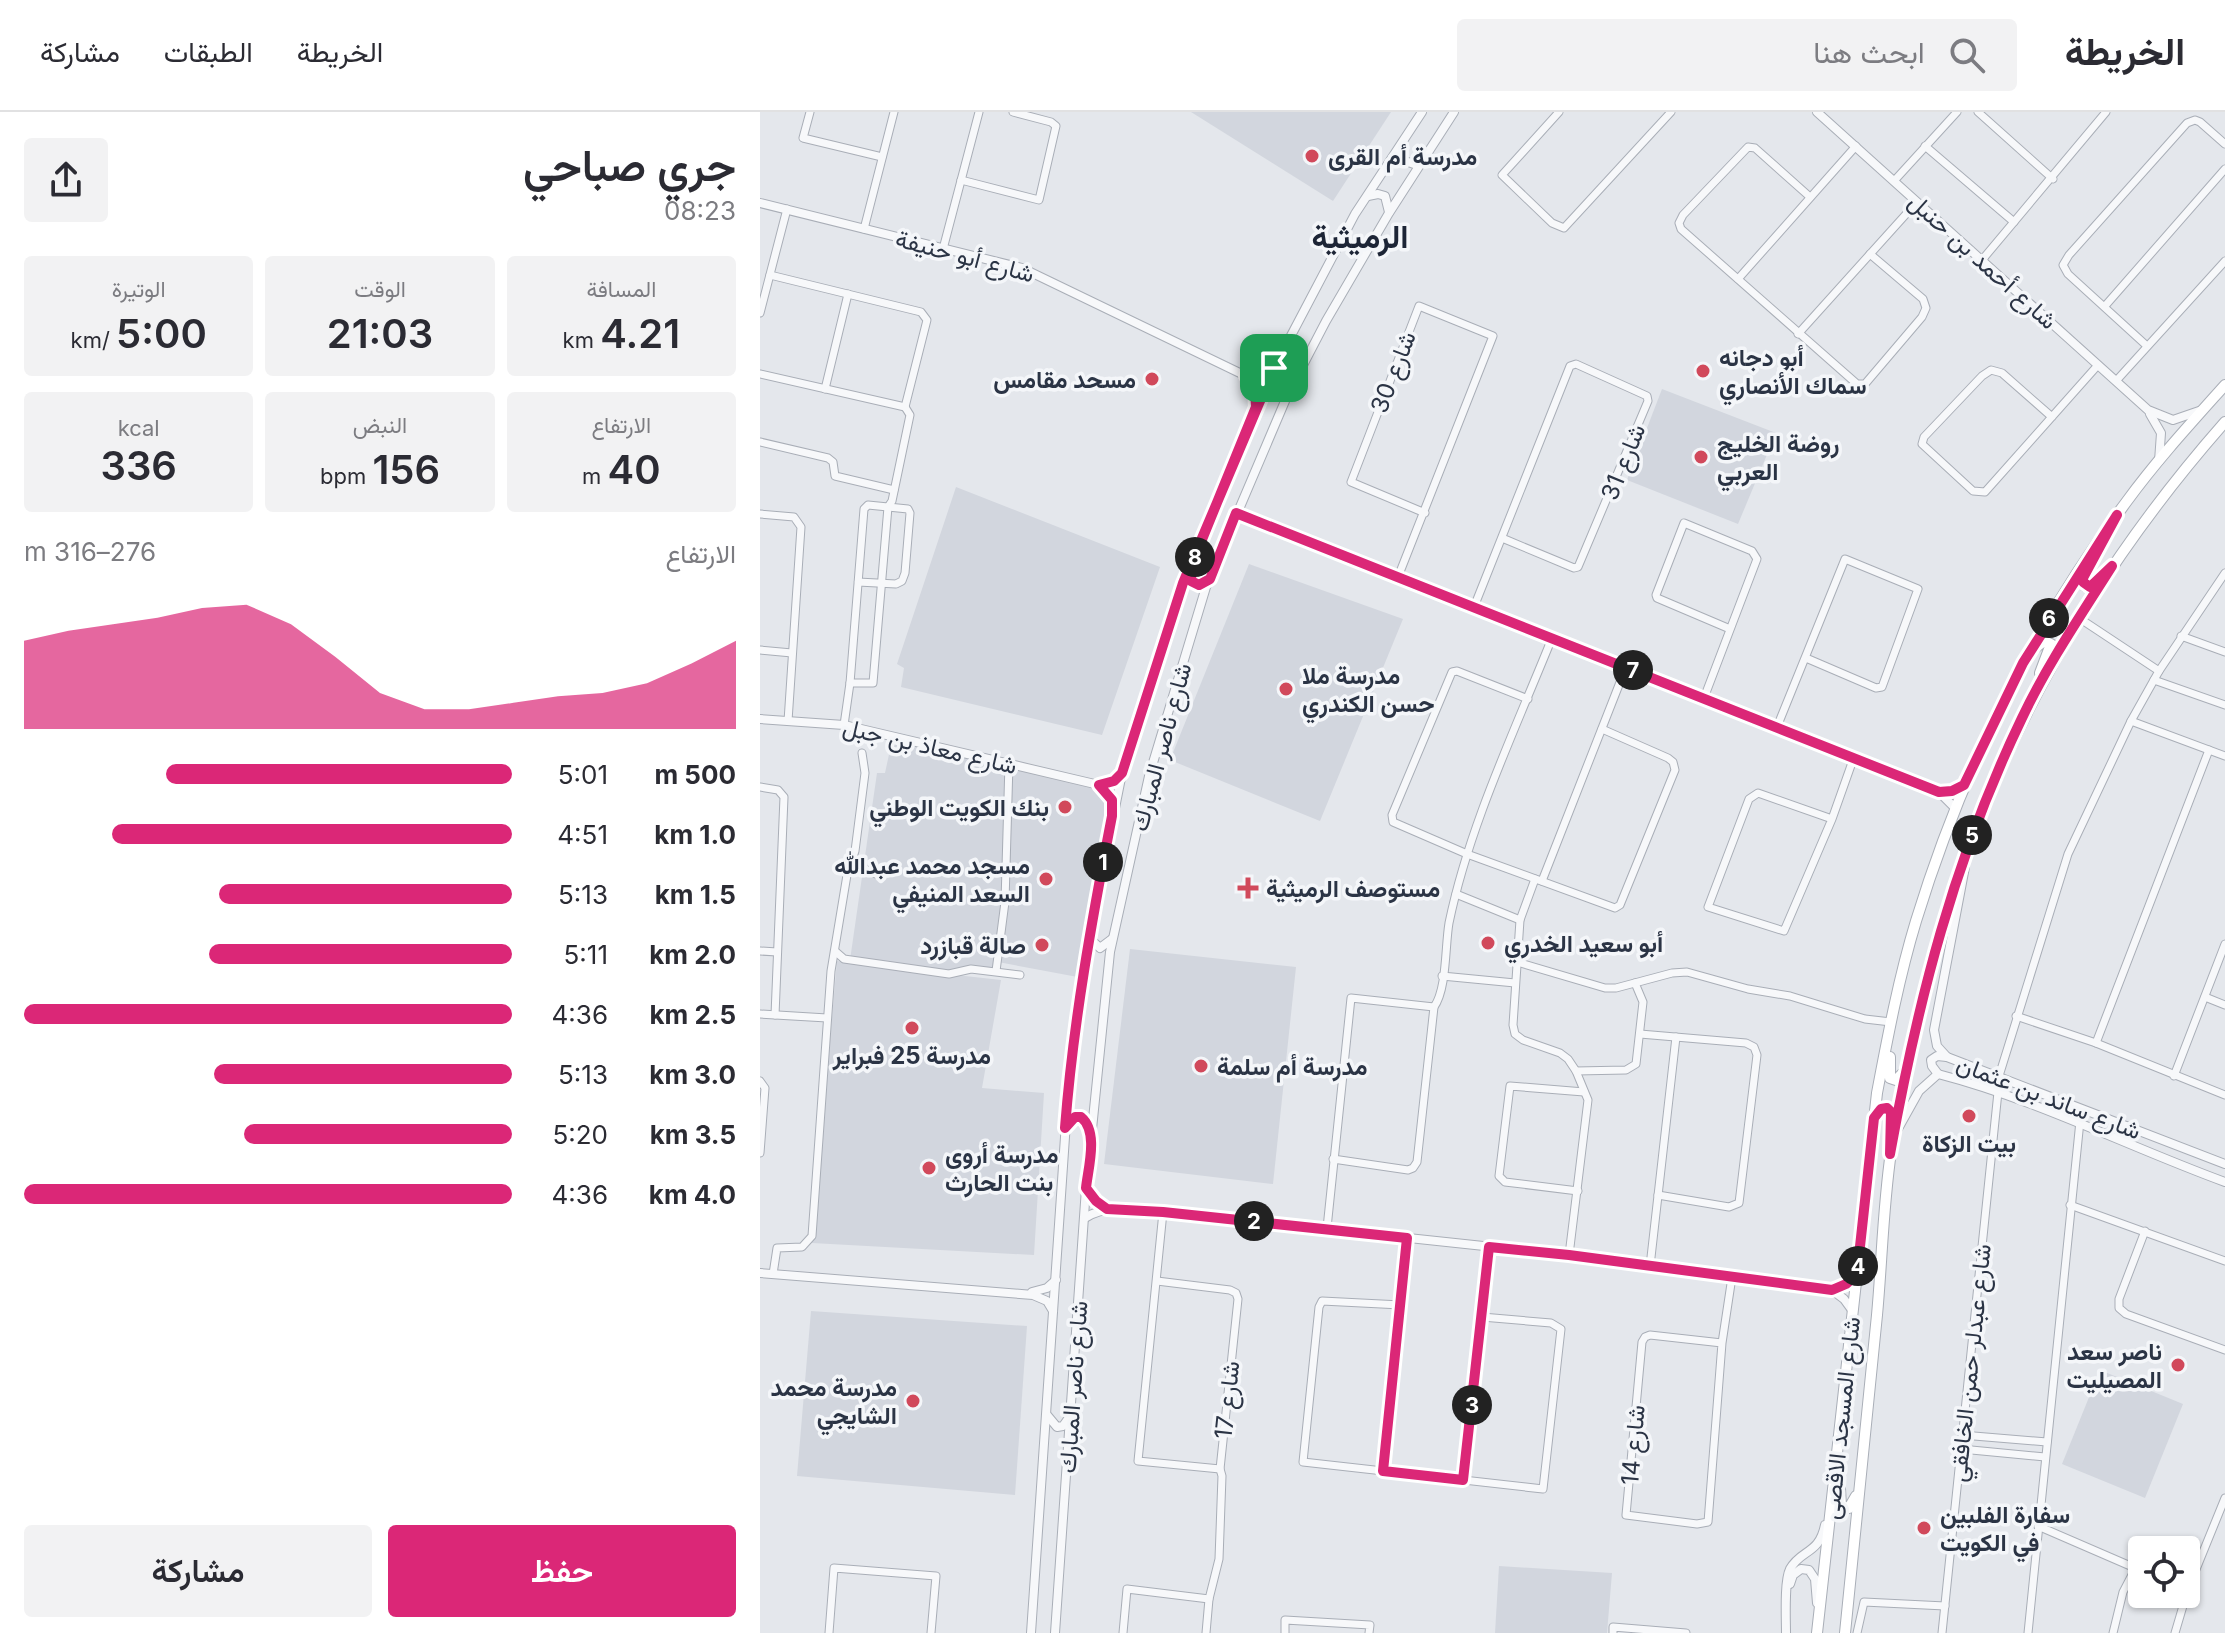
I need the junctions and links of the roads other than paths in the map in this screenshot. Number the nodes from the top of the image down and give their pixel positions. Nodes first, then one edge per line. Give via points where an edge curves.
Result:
1 (810, 112) edge
2 (894, 112) edge
3 (979, 112) edge
4 (1013, 112) edge
5 (1454, 112) edge
6 (1559, 112) edge
7 (1671, 112) edge
8 (1817, 112) edge
9 (1957, 112) edge
10 (1978, 112) edge
11 (2106, 112) edge
12 (1420, 115) edge
13 (2225, 144) edge
14 (1856, 146) junction
15 (1925, 146) junction
16 (882, 157) junction
17 (1420, 162) junction
18 (2225, 169) edge
19 (2053, 179) junction
20 (961, 180) junction
21 (1894, 181) junction
22 (1368, 196) junction
23 (1810, 197) junction
24 (1917, 202) junction
25 (760, 203) edge
26 (787, 209) junction
27 (1389, 213) junction
28 (2014, 222) junction
29 (864, 229) junction
30 (943, 249) junction
31 (1870, 254) junction
32 (1982, 260) junction
33 (2225, 261) edge
34 (770, 275) junction
35 (1738, 279) junction
36 (848, 294) junction
37 (2105, 306) junction
38 (760, 313) edge
39 (1798, 334) junction
40 (2147, 346) junction
41 (2098, 365) junction
42 (1274, 368) junction
43 (760, 374) edge
44 (1246, 376) junction
45 (2116, 381) junction
46 (2225, 385) edge
47 (825, 389) junction
48 (905, 407) junction
49 (1256, 407) junction
50 (2148, 410) junction
51 (2203, 410) junction
52 (2052, 417) junction
53 (2225, 422) edge
54 (760, 442) edge
55 (2159, 461) junction
56 (894, 490) junction
57 (888, 507) junction
58 (1236, 513) junction
59 (1425, 513) junction
60 (760, 514) edge
61 (2117, 515) junction
62 (1502, 538) junction
63 (1192, 564) junction
64 (2112, 566) junction
65 (2225, 573) edge
66 (1398, 577) junction
67 (1210, 579) junction
68 (858, 582) junction
69 (882, 584) junction
70 (1474, 607) junction
71 (2079, 618) junction
72 (1730, 629) junction
73 (2181, 636) junction
74 (1552, 638) junction
75 (760, 650) edge
76 (2225, 652) edge
77 (792, 653) junction
78 (1806, 658) junction
79 (2023, 663) junction
80 (1626, 667) junction
81 (2159, 671) junction
82 (2154, 680) junction
83 (850, 683) junction
84 (1704, 698) junction
85 (1528, 699) junction
86 (2225, 705) edge
87 (2023, 716) junction
88 (760, 719) edge
89 (788, 721) junction
90 (2131, 721) junction
91 (844, 725) junction
92 (1777, 727) junction
93 (1602, 729) junction
94 (2209, 750) junction
95 (862, 753) dead end
96 (2225, 756) edge
97 (1854, 757) junction
98 (1009, 763) junction
99 (1122, 773) junction
100 (1099, 785) junction
101 (1964, 785) junction
102 (760, 787) edge
103 (1939, 792) junction
104 (1955, 808) junction
105 (1112, 816) junction
106 (1832, 819) junction
107 (1969, 842) junction
108 (1467, 854) junction
109 (852, 863) junction
110 (878, 875) dead end
111 (1539, 880) junction
112 (1456, 894) junction
113 (1520, 920) junction
114 (1115, 936) junction
115 (1089, 938) junction
116 (2225, 944) edge
117 (835, 950) junction
118 (760, 951) edge
119 (777, 952) junction
120 (1517, 962) junction
121 (996, 971) junction
122 (1020, 975) dead end
123 (1442, 976) junction
124 (1515, 983) junction
125 (1635, 983) junction
126 (2205, 997) junction
127 (2225, 1005) edge
128 (1434, 1007) junction
129 (760, 1014) edge
130 (775, 1015) junction
131 (2016, 1016) junction
132 (827, 1018) junction
133 (1890, 1025) junction
134 (1640, 1034) junction
135 (1676, 1037) junction
136 (2096, 1043) junction
137 (1947, 1057) junction
138 (1908, 1066) junction
139 (1576, 1071) junction
140 (1938, 1074) junction
141 (1999, 1076) junction
142 (2174, 1076) junction
143 (760, 1081) edge
144 (1584, 1092) junction
145 (1998, 1092) junction
146 (2225, 1095) edge
147 (1874, 1118) junction
148 (2080, 1121) junction
149 (1065, 1128) junction
150 (1091, 1136) junction
151 (1893, 1138) junction
152 (760, 1153) edge
153 (1890, 1154) junction
154 (2204, 1157) junction
155 (1333, 1159) junction
156 (2225, 1164) edge
157 (2197, 1171) junction
158 (2225, 1182) edge
159 (1086, 1188) junction
160 (1578, 1191) junction
161 (1658, 1195) junction
162 (2070, 1205) junction
163 (1107, 1209) junction
164 (1163, 1212) junction
165 (1085, 1218) junction
166 (1327, 1228) junction
167 (2145, 1231) junction
168 (1407, 1238) junction
169 (1489, 1247) junction
170 (1569, 1255) junction
171 (2225, 1261) edge
172 (1650, 1266) junction
173 (760, 1273) edge
174 (773, 1274) junction
175 (1857, 1274) junction
176 (1732, 1277) junction
177 (1056, 1280) junction
178 (1157, 1281) junction
179 (1832, 1290) junction
180 (1015, 1293) junction
181 (1401, 1305) junction
182 (1852, 1310) junction
183 (1054, 1312) junction
184 (1482, 1317) junction
185 (1722, 1343) junction
186 (2225, 1350) edge
187 (1047, 1414) junction
188 (1070, 1415) junction
189 (1842, 1415) junction
190 (1962, 1435) junction
191 (2047, 1442) junction
192 (1961, 1449) junction
193 (2045, 1457) junction
194 (1220, 1469) junction
195 (1383, 1471) junction
196 (1835, 1477) junction
197 (1463, 1480) junction
198 (1859, 1490) junction
199 (2225, 1498) edge
200 (2038, 1526) junction
201 (2200, 1557) edge
202 (2128, 1566) edge
203 (2128, 1585) edge
204 (1788, 1588) junction
205 (1209, 1599) junction
206 (1945, 1606) junction
207 (2182, 1608) edge
208 (1819, 1621) junction
209 (829, 1633) edge
210 (931, 1633) edge
211 (1031, 1633) edge
212 (1055, 1633) edge
213 (1123, 1633) edge
214 (1206, 1633) edge
215 (1285, 1633) edge
216 (1369, 1633) edge
217 (1613, 1633) edge
218 (1686, 1633) edge
219 (1786, 1633) edge
220 (1817, 1633) edge
221 (1845, 1633) edge
222 (1855, 1633) edge
223 (1942, 1633) edge
224 (2028, 1633) edge
225 (2113, 1633) edge
226 (2175, 1633) edge

1 - 16 street via 803,138
2 - 16 street
3 - 20 street
4 - 20 street via 1056,126 1039,200
5 - 17 street, شارع ناصر المبارك
6 - 7 street via 1502,175 1564,228
8 - 14 street, شارع أحمد بن حنبل
9 - 15 street
10 - 19 street
11 - 19 street
12 - 17 street via 1401,155 1408,164
12 - 22 street, شارع ناصر المبارك
13 - 37 street via 2200,122 2187,123 2069,255 2063,265 2068,274
14 - 21 street, شارع أحمد بن حنبل
14 - 23 street
15 - 21 street
15 - 28 street
16 - 29 street
17 - 27 street, شارع ناصر المبارك
18 - 37 street
19 - 28 street
20 - 30 street
21 - 24 street, شارع أحمد بن حنبل
22 - 27 street via 1385,196
22 - 42 street, شارع ناصر المبارك
23 - 35 street
23 - 35 street via 1748,147 1683,215 1681,229
24 - 31 street
24 - 32 street, شارع أحمد بن حنبل
25 - 26 street, شارع أبو حنيفة
26 - 29 street, شارع أبو حنيفة
26 - 34 street
27 - 58 street, شارع ناصر المبارك via 1295,382
28 - 32 street
29 - 30 street, شارع أبو حنيفة
30 - 44 street, شارع أبو حنيفة via 1022,268
31 - 39 street
31 - 39 street via 1923,299 1926,308 1865,384 1857,384
32 - 41 street, شارع أحمد بن حنبل
33 - 40 street
34 - 36 street
34 - 38 street
35 - 39 street
36 - 47 street
36 - 48 street via 926,315
37 - 40 street
40 - 45 street
41 - 45 street, شارع أحمد بن حنبل
41 - 52 street
42 - 44 street
42 - 49 street, شارع ناصر المبارك
43 - 47 street
44 - 49 street via 1255,390
45 - 50 street, شارع أحمد بن حنبل
46 - 51 main road, شارع المسجد الاقصى
47 - 48 street
48 - 56 street via 910,415
49 - 63 street, شارع ناصر المبارك
50 - 51 street via 2173,420
50 - 55 street, شارع أحمد بن حنبل via 2161,433
51 - 55 main road, شارع المسجد الاقصى
52 - 52 street via 1981,493 1922,444 1991,370 2002,373
53 - 64 main road, شارع المسجد الاقصى
54 - 56 street via 831,459 837,477
55 - 61 main road, شارع المسجد الاقصى
56 - 57 street
57 - 68 street via 864,508
57 - 69 street
57 - 69 street via 909,512 905,573 900,583
58 - 66 street
58 - 67 street, شارع ناصر المبارك
59 - 59 street, شارع 30 via 1493,336 1419,306 1351,482
59 - 66 street, شارع 30
60 - 77 street via 794,517 801,527
61 - 64 main road via 2083,582 2090,587
61 - 79 main road, شارع المسجد الاقصى
62 - 62 street, شارع 31 via 1572,364 1647,396 1578,567
62 - 70 street, شارع 31
63 - 67 street via 1191,581 1199,585
63 - 99 street, شارع ناصر المبارك
64 - 71 main road, شارع المسجد الاقصى
65 - 73 street
66 - 70 street
67 - 114 street, شارع ناصر المبارك via 1149,776
68 - 69 street
68 - 83 street
69 - 83 street via 873,683
70 - 74 street
71 - 81 street
71 - 87 main road, شارع المسجد الاقصى
72 - 72 street via 1756,554 1684,523 1657,598
72 - 84 street
73 - 76 street
73 - 81 street
74 - 80 street
74 - 85 street
75 - 77 street
77 - 89 street
78 - 78 street via 1845,559 1918,589 1882,687
78 - 92 street
79 - 87 main road via 2039,643 2051,644
79 - 101 main road, شارع المسجد الاقصى
80 - 84 street
80 - 93 street
81 - 82 street
82 - 86 street
82 - 90 street
83 - 91 street
84 - 92 street
85 - 108 street
85 - 108 street via 1452,672 1392,815 1397,825
87 - 107 main road, شارع المسجد الاقصى
88 - 89 street, شارع معاذ بن جبل
89 - 91 street, شارع معاذ بن جبل
90 - 94 street
90 - 131 street via 2068,854
91 - 98 street, شارع معاذ بن جبل
92 - 97 street
93 - 111 street
93 - 111 street via 1668,758 1675,770 1620,905 1609,908
94 - 96 street
94 - 136 street
95 - 109 street via 865,773
97 - 103 street
97 - 106 street
98 - 100 street, شارع معاذ بن جبل
98 - 121 street via 1004,911
99 - 100 street
99 - 105 street, شارع ناصر المبارك
100 - 105 street via 1112,800
101 - 103 street
101 - 104 main road, شارع المسجد الاقصى
102 - 119 street via 778,790 784,797
103 - 104 street
104 - 133 main road, شارع المسجد الاقصى via 1915,923
105 - 115 street, شارع ناصر المبارك
106 - 106 street via 1784,931 1708,907 1753,795
107 - 137 street, شارع ساند بن عثمان via 1934,1030 1937,1046
107 - 138 main road, شارع المسجد الاقصى via 1935,946
108 - 111 street
108 - 112 street
109 - 110 street
109 - 117 street
111 - 113 street
112 - 113 street
112 - 123 street
113 - 120 street
114 - 115 street via 1100,948
114 - 150 street, شارع ناصر المبارك
115 - 149 street, شارع ناصر المبارك
116 - 126 street
117 - 121 street via 842,959 946,973
117 - 132 street
118 - 119 street
119 - 130 street
120 - 124 street
120 - 125 street via 1605,988
121 - 122 street
123 - 124 street
123 - 128 street
124 - 139 street via 1515,1034 1560,1053
125 - 133 street via 1672,973 1697,974
125 - 134 street via 1643,999
126 - 127 street
126 - 142 street
128 - 155 street via 1417,1162 1408,1170
128 - 155 street via 1351,998
129 - 130 street
130 - 132 street
131 - 136 street
131 - 141 street
132 - 174 street via 812,1236 802,1247 777,1248
133 - 138 main road via 1890,1078 1900,1078
133 - 147 main road, شارع المسجد الاقصى
134 - 135 street
134 - 139 street via 1631,1069
135 - 161 street
135 - 161 street via 1754,1047 1750,1119 1737,1205
136 - 142 street
137 - 140 street via 1931,1060
137 - 141 street, شارع ساند بن عثمان
138 - 151 main road, شارع المسجد الاقصى
139 - 144 street
140 - 145 street, شارع ساند بن عثمان
140 - 151 street, شارع ساند بن عثمان via 1919,1091
141 - 154 street, شارع ساند بن عثمان
142 - 146 street
143 - 152 street via 765,1088
144 - 160 street via 1588,1107
144 - 160 street via 1510,1086 1499,1176 1505,1182
145 - 148 street, شارع ساند بن عثمان
145 - 190 street, شارع عبدلر حمن الخافقي
147 - 153 main road via 1881,1109 1891,1112
147 - 175 main road, شارع المسجد الاقصى
148 - 157 street, شارع ساند بن عثمان
148 - 162 street
149 - 150 street via 1081,1117
149 - 177 street, شارع ناصر المبارك
150 - 159 street, شارع ناصر المبارك
151 - 153 main road, شارع المسجد الاقصى
153 - 198 main road, شارع المسجد الاقصى
154 - 156 street, شارع ساند بن عثمان
154 - 157 street
155 - 166 street
157 - 158 street, شارع ساند بن عثمان
159 - 163 street
159 - 165 street, شارع ناصر المبارك
160 - 170 street
161 - 172 street
162 - 167 street
162 - 191 street
163 - 164 street
163 - 165 street
164 - 166 street
164 - 178 street, شارع 17
165 - 188 street, شارع ناصر المبارك
166 - 168 street
167 - 171 street
167 - 186 street via 2119,1308
168 - 169 street
168 - 181 street
169 - 170 street
169 - 184 street
170 - 172 street
172 - 176 street
173 - 174 street
174 - 180 street
175 - 179 street
175 - 182 main road, شارع المسجد الاقصى
176 - 179 street
176 - 185 street, شارع 14
177 - 180 street via 1036,1292
177 - 183 street, شارع ناصر المبارك
178 - 194 street, شارع 17 via 1236,1293
178 - 194 street, شارع 17 via 1138,1461
179 - 182 street
180 - 183 street via 1042,1298
181 - 195 street
181 - 195 street via 1328,1300 1319,1307 1303,1462
182 - 189 main road, شارع المسجد الاقصى
183 - 187 street, شارع ناصر المبارك
184 - 197 street
184 - 197 street via 1551,1323 1561,1329 1543,1489
185 - 185 street, شارع 14 via 1708,1522 1626,1515 1642,1342 1650,1335
187 - 188 street via 1057,1427
187 - 211 street, شارع ناصر المبارك
188 - 212 street, شارع ناصر المبارك
189 - 196 main road, شارع المسجد الاقصى
189 - 198 main road via 1841,1506 1849,1508
190 - 191 street
190 - 192 street, شارع عبدلر حمن الخافقي
191 - 193 street
192 - 193 street
192 - 206 street, شارع عبدلر حمن الخافقي
193 - 200 street
194 - 205 street via 1219,1559
195 - 197 street
196 - 204 street via 1823,1534 1791,1567
196 - 208 main road, شارع المسجد الاقصى
198 - 221 main road, شارع المسجد الاقصى
199 - 201 street
200 - 202 street
200 - 224 street
203 - 225 street
204 - 208 street via 1793,1575 1809,1570 1815,1579
204 - 219 street
205 - 213 street via 1127,1589
205 - 214 street
206 - 222 street via 1864,1602
206 - 223 street, شارع عبدلر حمن الخافقي
207 - 226 street
208 - 220 main road, شارع المسجد الاقصى
209 - 210 street via 834,1568 936,1576
215 - 216 street via 1285,1620 1370,1625
217 - 218 street via 1613,1627

